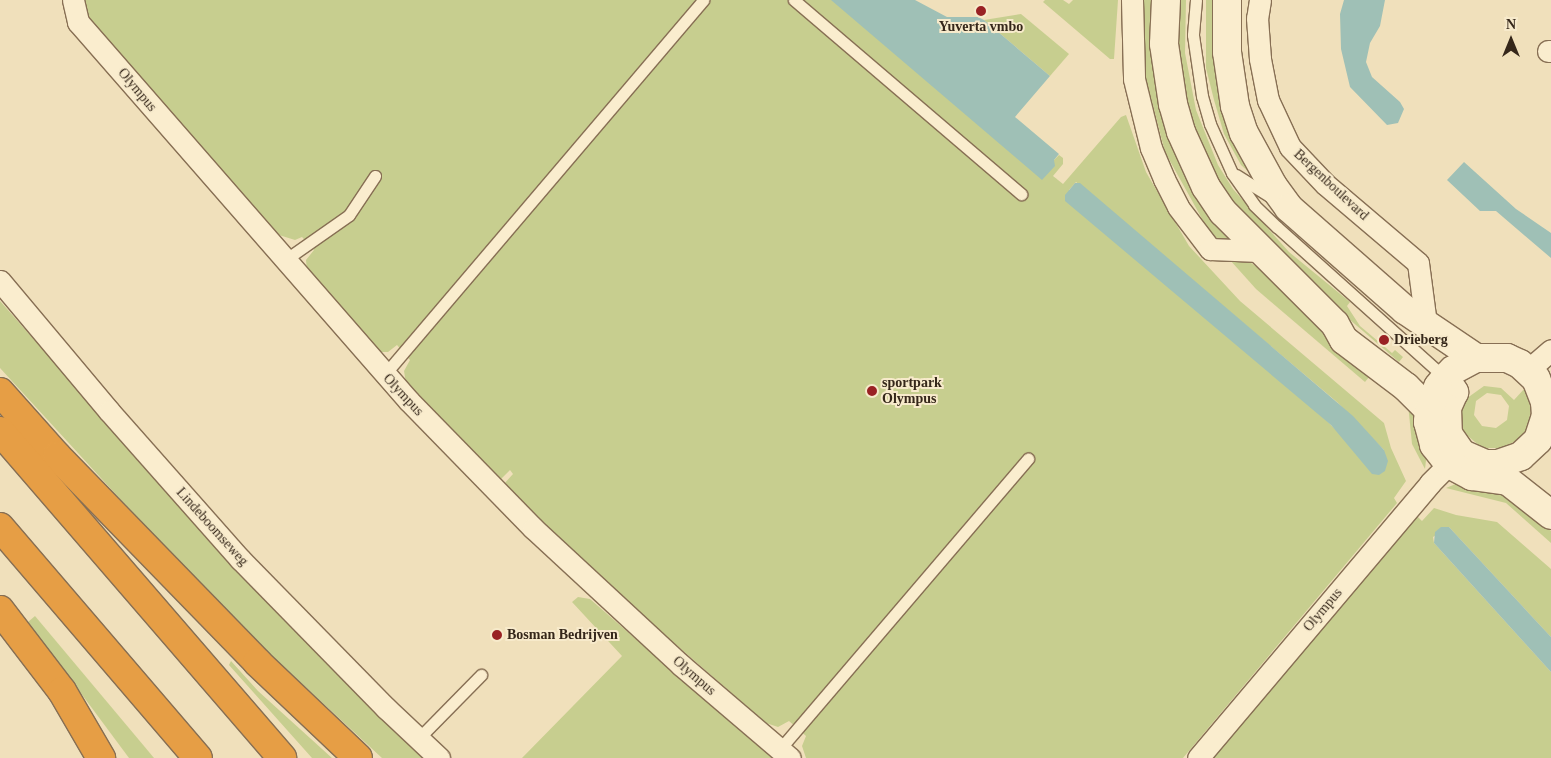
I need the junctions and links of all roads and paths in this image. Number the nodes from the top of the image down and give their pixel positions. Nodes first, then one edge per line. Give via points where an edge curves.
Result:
1 (73, 0) edge
2 (703, 0) edge
3 (794, 0) edge
4 (1132, 0) edge
5 (1166, 0) edge
6 (1196, 0) edge
7 (1227, 0) edge
8 (1260, 0) edge
9 (1232, 173) junction
10 (375, 176) dead end
11 (1022, 194) dead end
12 (1289, 208) junction
13 (1259, 251) junction
14 (285, 260) junction
15 (0, 281) edge
16 (1426, 324) junction
17 (1551, 350) edge
18 (1476, 358) junction
19 (1528, 370) junction
20 (385, 374) junction
21 (0, 392) edge
22 (1441, 397) junction
23 (0, 431) edge
24 (1545, 431) edge
25 (1028, 459) dead end
26 (1456, 459) junction
27 (1504, 470) junction
28 (1551, 499) edge
29 (1551, 514) edge
30 (0, 527) edge
31 (0, 610) edge
32 (481, 675) dead end
33 (418, 739) junction
34 (785, 754) edge
35 (101, 758) edge
36 (198, 758) edge
37 (282, 758) edge
38 (358, 758) edge
39 (439, 758) edge
40 (1198, 758) edge

1 - 14 street, Olympus via 78,22
2 - 20 lane
3 - 11 lane
4 - 13 street via 1130,30 1134,79 1151,148 1178,207 1210,249
5 - 13 main road via 1167,74 1181,132 1192,160 1222,212
6 - 9 lane via 1193,35 1202,96 1210,124
7 - 12 main road via 1227,52 1235,106 1258,161
8 - 16 street, Bergenboulevard via 1257,18 1260,59 1268,100 1290,147 1325,184 1418,263
9 - 12 lane
9 - 22 lane via 1254,205
10 - 14 lane via 349,215
12 - 16 main road
13 - 22 main road via 1335,324 1353,331
14 - 20 street, Olympus
15 - 33 street, Lindeboomseweg via 109,412 240,559
16 - 18 main road
17 - 19 street
18 - 19 main road via 1507,358
18 - 22 main road
19 - 22 main road via 1513,376 1472,376
19 - 24 main road via 1541,387
20 - 34 street, Olympus via 532,528 681,665
21 - 38 highway via 57,456 257,662
22 - 26 main road via 1429,434
23 - 37 highway
24 - 27 main road
25 - 34 lane, Olympus
26 - 27 main road
26 - 40 street, Olympus via 1430,483
27 - 28 main road
27 - 29 main road via 1508,481
30 - 36 highway
31 - 35 highway via 62,691
32 - 33 lane
33 - 39 street, Lindeboomseweg

